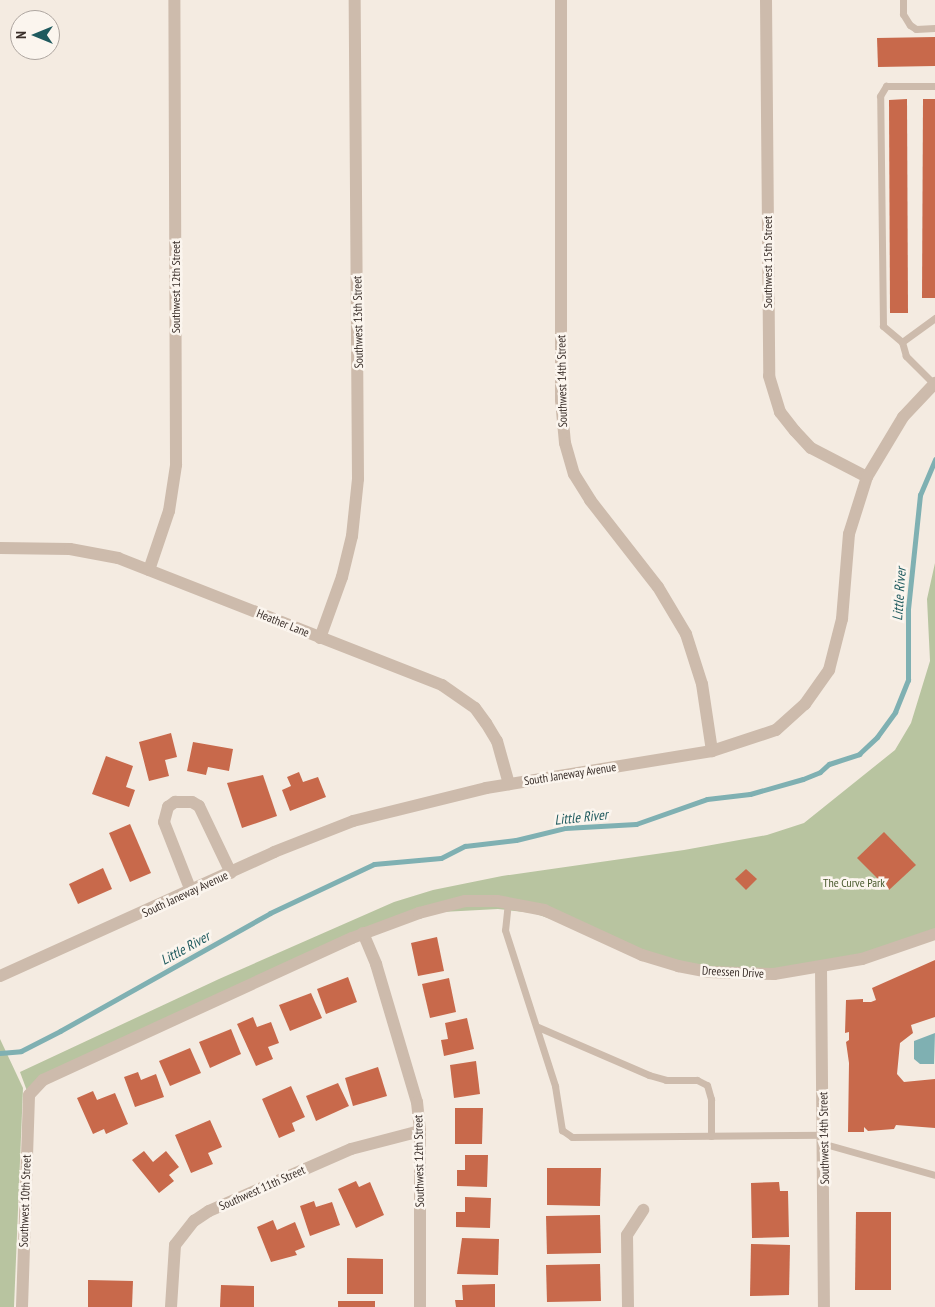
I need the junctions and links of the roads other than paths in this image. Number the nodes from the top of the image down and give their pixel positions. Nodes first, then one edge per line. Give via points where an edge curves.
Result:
1 (174, 0) edge
2 (355, 0) edge
3 (561, 0) edge
4 (766, 0) edge
5 (903, 0) edge
6 (935, 28) edge
7 (935, 86) edge
8 (935, 318) edge
9 (902, 342) junction
10 (934, 383) edge
11 (867, 477) junction
12 (0, 548) edge
13 (149, 570) junction
14 (320, 638) junction
15 (712, 751) junction
16 (509, 784) junction
17 (231, 873) junction
18 (191, 891) junction
19 (508, 902) junction
20 (364, 933) junction
21 (935, 934) edge
22 (821, 968) junction
23 (0, 976) edge
24 (538, 1027) junction
25 (420, 1131) junction
26 (711, 1136) junction
27 (825, 1139) junction
28 (935, 1175) edge
29 (643, 1210) dead end
30 (22, 1307) edge
31 (171, 1307) edge
32 (420, 1307) edge
33 (628, 1307) edge
34 (824, 1307) edge

1 - 13 street, Southwest 12th Street via 176,464 169,511
2 - 14 street, Southwest 13th Street via 358,479 352,536 342,577
3 - 15 street, Southwest 14th Street via 561,400 565,443 574,474 590,500 658,587 686,634 702,684
4 - 11 street, Southwest 15th Street via 769,376 780,412 811,448
5 - 6 lane via 903,14 910,25 916,29
7 - 9 lane via 886,86 880,96 883,326
8 - 9 lane
9 - 10 lane via 906,356
10 - 11 street, South Janeway Avenue via 903,417
11 - 15 street, South Janeway Avenue via 848,534 842,619 829,670 805,704 776,730
12 - 13 street, Heather Lane via 88,551
13 - 14 street, Heather Lane
14 - 16 street, Heather Lane via 442,685 461,696 475,708 497,741
15 - 16 street, South Janeway Avenue
16 - 17 street, South Janeway Avenue via 404,806 353,821
17 - 18 street, South Janeway Avenue
17 - 18 street via 199,806 192,802 176,802 168,807 164,822
18 - 23 street, South Janeway Avenue
19 - 20 street via 464,901
19 - 22 street, Dreessen Drive via 544,910 642,955 678,966 709,972 774,974
19 - 24 lane via 505,930
20 - 25 street, Southwest 12th Street via 413,1083
20 - 30 street, Southwest 10th Street via 43,1080 30,1095
21 - 22 street, Dreessen Drive via 881,954
22 - 27 street, Southwest 14th Street
24 - 26 lane via 649,1075 666,1080 697,1080 706,1085 711,1099
24 - 26 lane via 555,1086 562,1130 572,1137
25 - 31 street, Southwest 11th Street via 351,1149 209,1211 194,1221 175,1245
25 - 32 street, Southwest 12th Street
26 - 27 lane
27 - 28 lane
27 - 34 street, Southwest 14th Street
29 - 33 street via 627,1235

